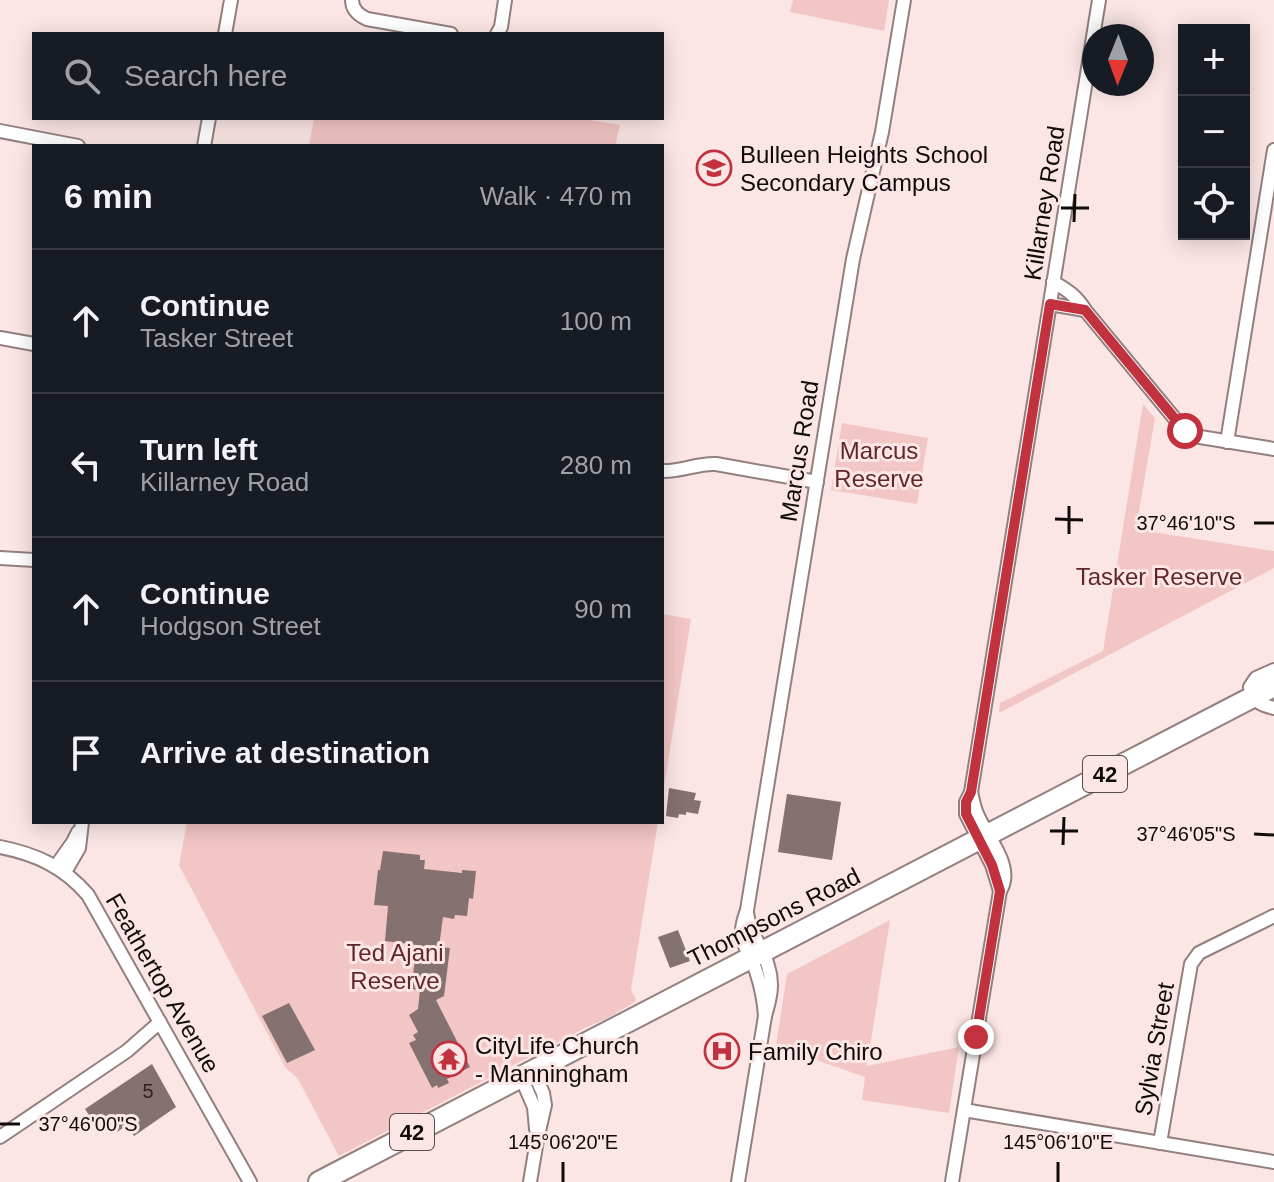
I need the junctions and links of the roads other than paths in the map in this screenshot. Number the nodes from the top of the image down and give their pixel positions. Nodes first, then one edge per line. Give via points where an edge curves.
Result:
1 (231, 0) edge
2 (352, 0) edge
3 (505, 0) edge
4 (904, 0) edge
5 (1099, 0) edge
6 (225, 32) edge
7 (440, 32) edge
8 (498, 32) edge
9 (209, 120) edge
10 (0, 131) edge
11 (68, 144) edge
12 (204, 144) edge
13 (1274, 150) edge
14 (1053, 282) junction
15 (1050, 304) junction
16 (1085, 310) junction
17 (0, 338) edge
18 (32, 344) edge
19 (1227, 442) junction
20 (1274, 449) edge
21 (664, 471) edge
22 (817, 482) junction
23 (0, 558) edge
24 (32, 560) edge
25 (1274, 670) edge
26 (1274, 686) edge
27 (1266, 702) edge
28 (81, 824) edge
29 (986, 844) junction
30 (0, 847) edge
31 (61, 869) junction
32 (1274, 916) edge
33 (759, 961) junction
34 (163, 1028) junction
35 (530, 1080) junction
36 (964, 1110) junction
37 (0, 1136) edge
38 (1160, 1143) junction
39 (1274, 1162) edge
40 (250, 1182) edge
41 (319, 1182) edge
42 (347, 1182) edge
43 (530, 1182) edge
44 (738, 1182) edge
45 (952, 1182) edge

1 - 6 street
2 - 7 street via 367,19
3 - 8 street
4 - 22 street, Marcus Road via 882,132 855,244
5 - 14 street, Killarney Road
9 - 12 street
10 - 11 street
13 - 19 street
14 - 15 street, Killarney Road
14 - 16 street via 1073,294
15 - 16 street
15 - 29 street, Killarney Road via 966,802 966,814
16 - 19 street via 1185,431
17 - 18 street
19 - 20 street
21 - 22 street via 716,464
22 - 33 street, Marcus Road via 747,910
23 - 24 street
25 - 27 street, Thompsons Road via 1250,687
26 - 27 main road, Thompsons Road / 42
27 - 29 main road, Thompsons Road / 42
28 - 31 street
29 - 33 main road, Thompsons Road / 42
29 - 36 street, Killarney Road via 1005,874
30 - 31 street, Feathertop Avenue
31 - 34 street, Feathertop Avenue via 95,906
32 - 38 street, Sylvia Street via 1199,953 1191,964
33 - 35 main road, Thompsons Road / 42
33 - 44 street, Marcus Road via 765,1016
34 - 37 street
34 - 40 street, Feathertop Avenue
35 - 41 main road, Thompsons Road / 42
35 - 42 main road, Thompsons Road / 42
35 - 43 street via 545,1105
36 - 38 street
36 - 45 street, Killarney Road
38 - 39 street

